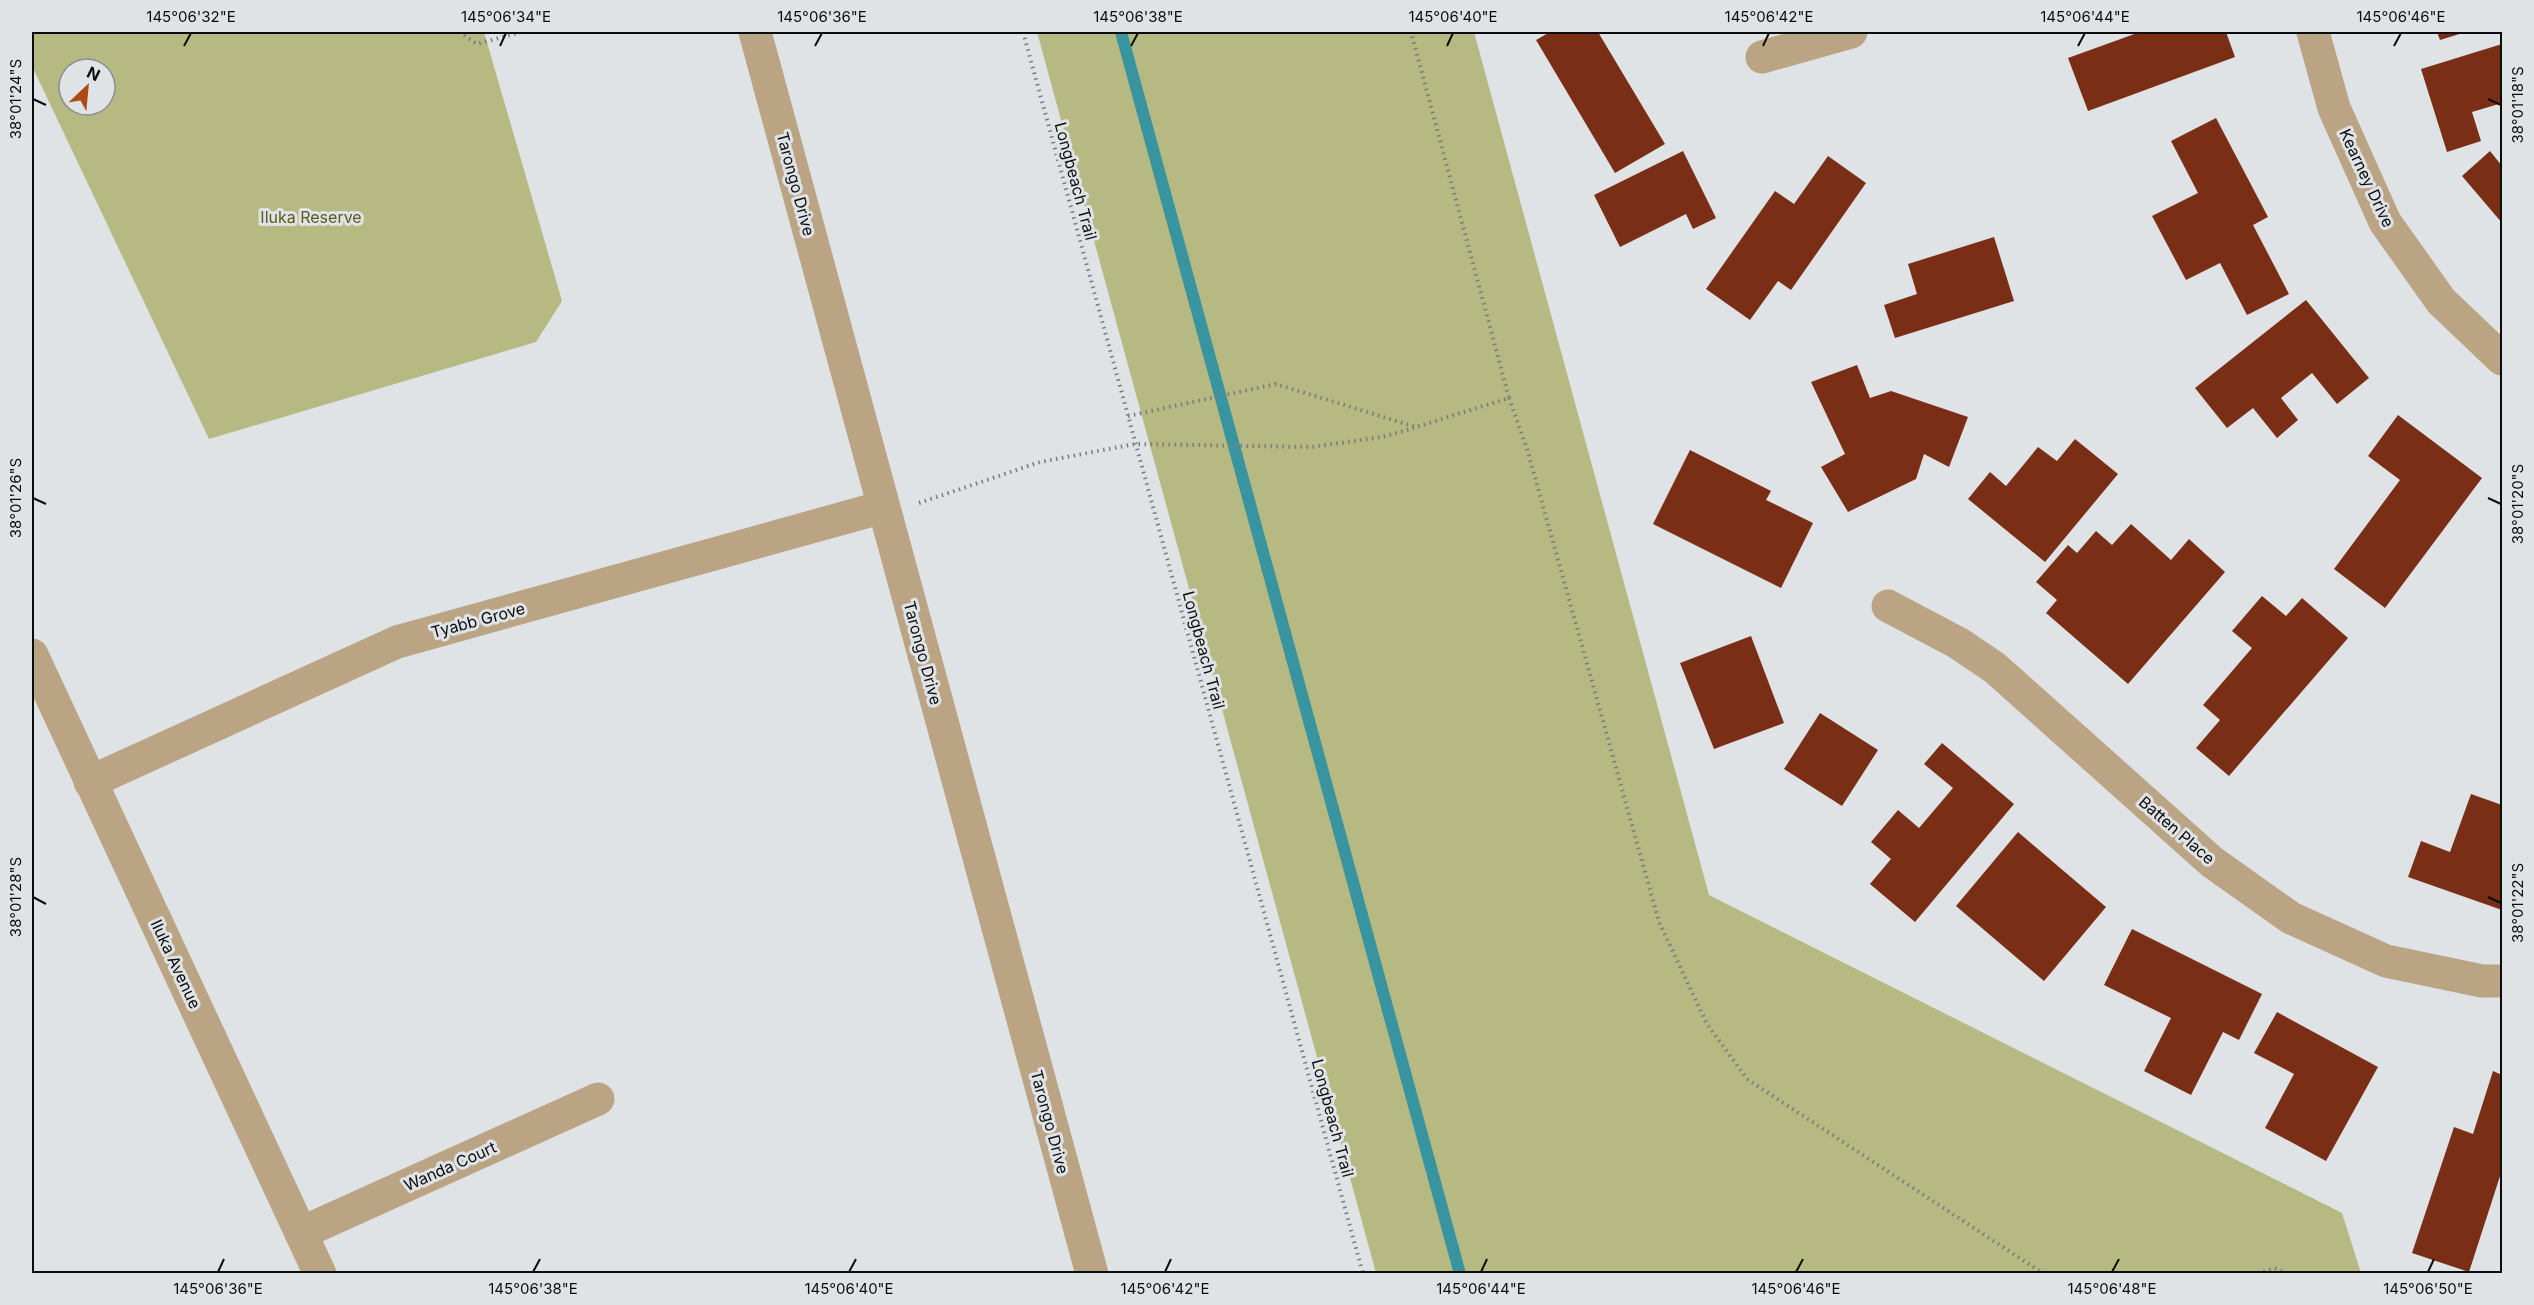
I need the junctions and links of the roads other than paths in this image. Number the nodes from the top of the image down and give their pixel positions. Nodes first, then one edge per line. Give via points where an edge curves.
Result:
1 (755, 32) edge
2 (1851, 32) edge
3 (2313, 32) edge
4 (1762, 57) dead end
5 (2502, 359) edge
6 (883, 507) junction
7 (1888, 606) dead end
8 (32, 655) edge
9 (90, 782) junction
10 (2502, 981) edge
11 (598, 1099) dead end
12 (302, 1233) junction
13 (320, 1274) edge
14 (1092, 1274) edge

1 - 6 street, Tarongo Drive
2 - 4 street
3 - 5 street, Kearney Drive via 2334,108 2385,222 2441,301
6 - 9 street, Tyabb Grove via 397,642
6 - 14 street, Tarongo Drive
7 - 10 street, Batten Place via 1958,643 1995,668 2212,862 2291,918 2386,961 2482,981
8 - 9 street, Iluka Avenue
9 - 12 street, Iluka Avenue
11 - 12 street, Wanda Court
12 - 13 street, Iluka Avenue

